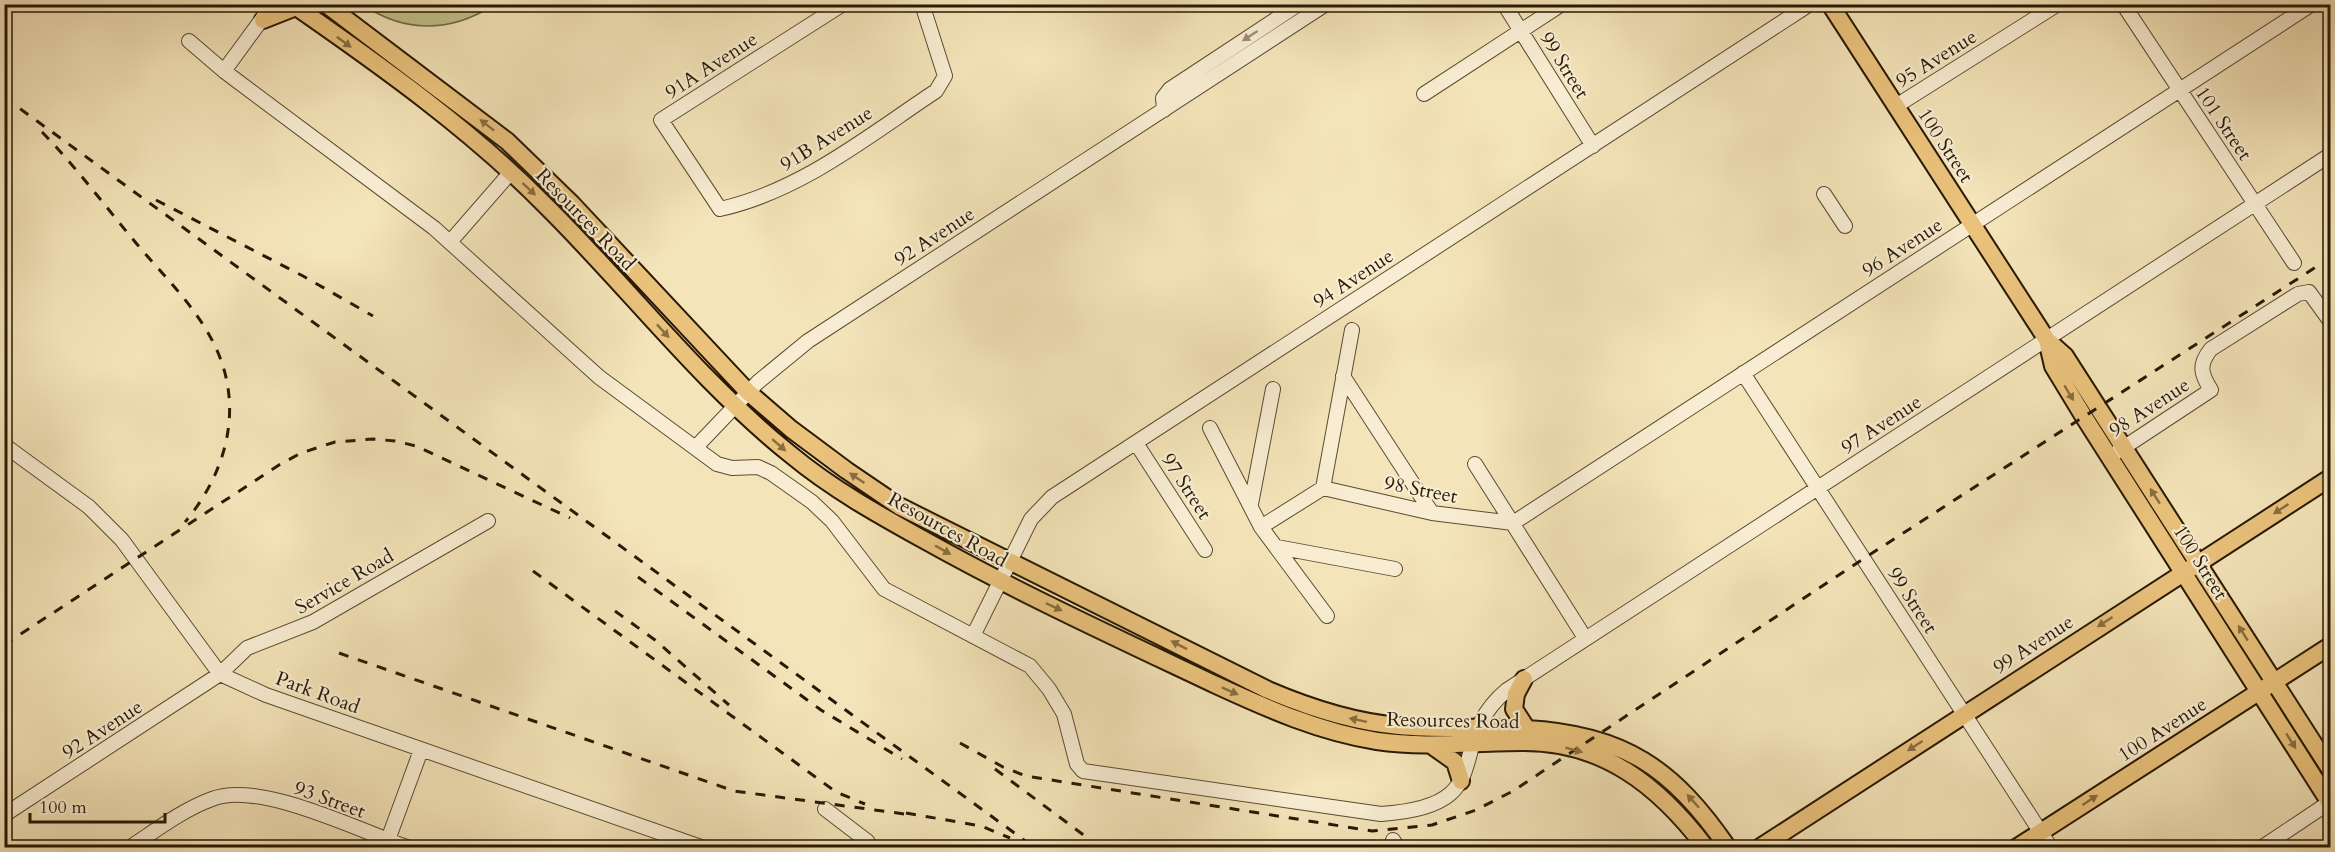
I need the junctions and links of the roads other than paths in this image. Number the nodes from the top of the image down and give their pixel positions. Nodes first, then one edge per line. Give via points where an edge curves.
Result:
1 (273, 4) edge
2 (326, 4) edge
3 (843, 4) edge
4 (922, 4) edge
5 (1299, 4) edge
6 (1326, 4) edge
7 (1503, 4) edge
8 (1562, 4) edge
9 (1810, 4) edge
10 (1830, 4) edge
11 (2058, 4) edge
12 (2123, 4) edge
13 (2312, 4) edge
14 (294, 6) edge
15 (263, 20) junction
16 (1521, 31) junction
17 (189, 42) dead end
18 (224, 71) junction
19 (2180, 92) junction
20 (1424, 94) dead end
21 (1896, 106) junction
22 (1164, 110) junction
23 (1593, 146) junction
24 (2331, 155) edge
25 (511, 172) junction
26 (1824, 194) dead end
27 (2255, 204) junction
28 (720, 209) joint
29 (1973, 225) junction
30 (1845, 226) dead end
31 (450, 242) junction
32 (2294, 263) dead end
33 (2330, 317) edge
34 (1352, 330) dead end
35 (2047, 340) junction
36 (1743, 373) junction
37 (1342, 376) junction
38 (1273, 389) dead end
39 (748, 392) junction
40 (735, 407) junction
41 (1210, 428) dead end
42 (1136, 443) junction
43 (4, 445) edge
44 (695, 448) junction
45 (2123, 448) junction
46 (2109, 457) junction
47 (1475, 464) dead end
48 (2331, 478) edge
49 (1323, 488) junction
50 (1817, 489) junction
51 (1251, 504) junction
52 (1432, 513) junction
53 (488, 521) dead end
54 (1513, 523) junction
55 (1261, 527) junction
56 (1277, 547) junction
57 (2166, 547) junction
58 (1205, 550) dead end
59 (1011, 560) junction
60 (2199, 562) junction
61 (1395, 569) dead end
62 (2182, 573) junction
63 (1001, 582) junction
64 (2154, 591) junction
65 (1327, 616) dead end
66 (973, 636) junction
67 (1585, 638) junction
68 (2331, 646) edge
69 (220, 674) junction
70 (1524, 679) junction
71 (2274, 682) junction
72 (2259, 692) junction
73 (1964, 714) junction
74 (1527, 729) junction
75 (1476, 736) junction
76 (1430, 744) junction
77 (421, 750) junction
78 (2331, 769) edge
79 (1461, 781) junction
80 (2330, 802) edge
81 (825, 809) dead end
82 (4, 815) edge
83 (2041, 831) junction
84 (386, 844) edge
85 (129, 848) edge
86 (409, 848) edge
87 (704, 848) edge
88 (871, 848) edge
89 (1706, 848) edge
90 (1728, 848) edge
91 (1759, 848) edge
92 (2016, 848) edge
93 (2051, 848) edge
94 (2261, 848) edge

1 - 15 street
39 -> 2 main road, Resources Road via 572,204 507,141
3 - 28 street, 91A Avenue via 661,120
4 - 28 street, 91B Avenue via 945,76 936,91 808,176 749,202
5 -> 22 street via 1170,89 1163,98
6 - 22 street, 92 Avenue
7 - 16 street, 99 Street
8 - 16 street
9 - 23 street, 94 Avenue
10 - 21 main road, 100 Street
11 - 21 street, 95 Avenue
12 - 19 street, 101 Street
13 - 19 street, 96 Avenue
14 - 15 main road
14 -> 25 main road, Resources Road via 488,150
15 - 18 street
16 - 20 street
16 - 23 street, 99 Street
17 - 18 street
18 - 31 street
19 - 27 street, 101 Street
19 - 29 street, 96 Avenue
21 - 29 main road, 100 Street
22 - 39 street, 92 Avenue via 808,340
23 - 42 street, 94 Avenue
24 - 27 street, 97 Avenue
25 - 31 street
25 -> 40 main road, Resources Road
26 - 30 street
27 - 32 street, 101 Street
27 - 35 street, 97 Avenue
29 - 35 main road, 100 Street
29 - 36 street, 96 Avenue
31 - 44 street via 599,377
33 - 45 street, 98 Avenue via 2309,292 2298,294 2211,350 2202,360 2201,373 2211,390
34 - 37 street
35 - 45 main road, 100 Street via 2065,356
35 -> 46 main road, 100 Street via 2053,366
35 - 50 street, 97 Avenue
36 - 50 street, 99 Street
36 - 54 street, 96 Avenue
37 - 49 street
37 - 52 street
38 - 51 street
39 - 40 street, 92 Avenue
59 -> 39 main road, Resources Road via 899,506 791,429
40 - 44 street, 92 Avenue
40 -> 63 main road, Resources Road via 790,455 849,498
41 - 51 street
42 - 58 street, 97 Street
42 - 59 street, 94 Avenue via 1041,507
43 - 69 street, Park Road via 89,507 122,540
44 - 66 street via 725,467 758,467 771,473 832,521 884,590
45 - 46 street, 98 Avenue
60 -> 45 main road, 100 Street
46 - 57 main road, 100 Street
47 - 54 street, 98 Street
48 -> 60 main road, 99 Avenue
49 - 52 street, 98 Street
49 - 55 street
50 - 67 street, 97 Avenue
50 - 73 street, 99 Street
51 - 55 street
52 - 54 street, 98 Street
53 - 69 street, Service Road via 313,622 247,648
54 - 67 street, 98 Street
55 - 56 street
56 - 61 street
56 - 65 street
57 - 62 main road, 100 Street
57 - 64 main road via 2161,578
59 - 63 street, 94 Avenue
75 -> 59 main road, Resources Road via 1377,724 1311,707 1268,690
60 - 62 main road, 99 Avenue
71 -> 60 main road, 100 Street
62 - 64 main road, 99 Avenue
62 - 72 main road, 100 Street
63 - 66 street, 94 Avenue
63 -> 76 main road, Resources Road via 1293,719 1355,737
64 -> 73 main road, 99 Avenue
66 - 79 street via 1023,661 1040,677 1064,714 1077,764 1083,771 1382,814 1433,806 1452,795
67 - 70 street, 97 Avenue
68 - 71 main road, 100 Avenue
69 - 77 street, Park Road via 266,695
69 - 82 street, 92 Avenue
70 - 74 main road via 1514,709
70 - 75 street, 97 Avenue via 1494,702
71 - 72 main road, 100 Avenue
71 - 78 main road, 100 Street
72 -> 80 main road, 100 Street
83 -> 72 main road, 100 Avenue
73 - 83 street, 99 Street
73 -> 91 main road, 99 Avenue
74 - 75 main road, Resources Road
90 -> 74 main road, Resources Road via 1688,795 1647,762 1593,739
75 - 76 main road, Resources Road
75 - 79 street, 97 Avenue
75 -> 89 main road, Resources Road via 1548,743 1608,760 1661,795
76 - 79 main road via 1455,762
77 - 84 street
77 - 87 street, Park Road
80 - 94 street
81 - 88 street
83 - 92 main road, 100 Avenue
83 - 93 street, 99 Street
84 - 85 street, 93 Street via 267,797 237,794 213,798
84 - 86 street, 93 Street

